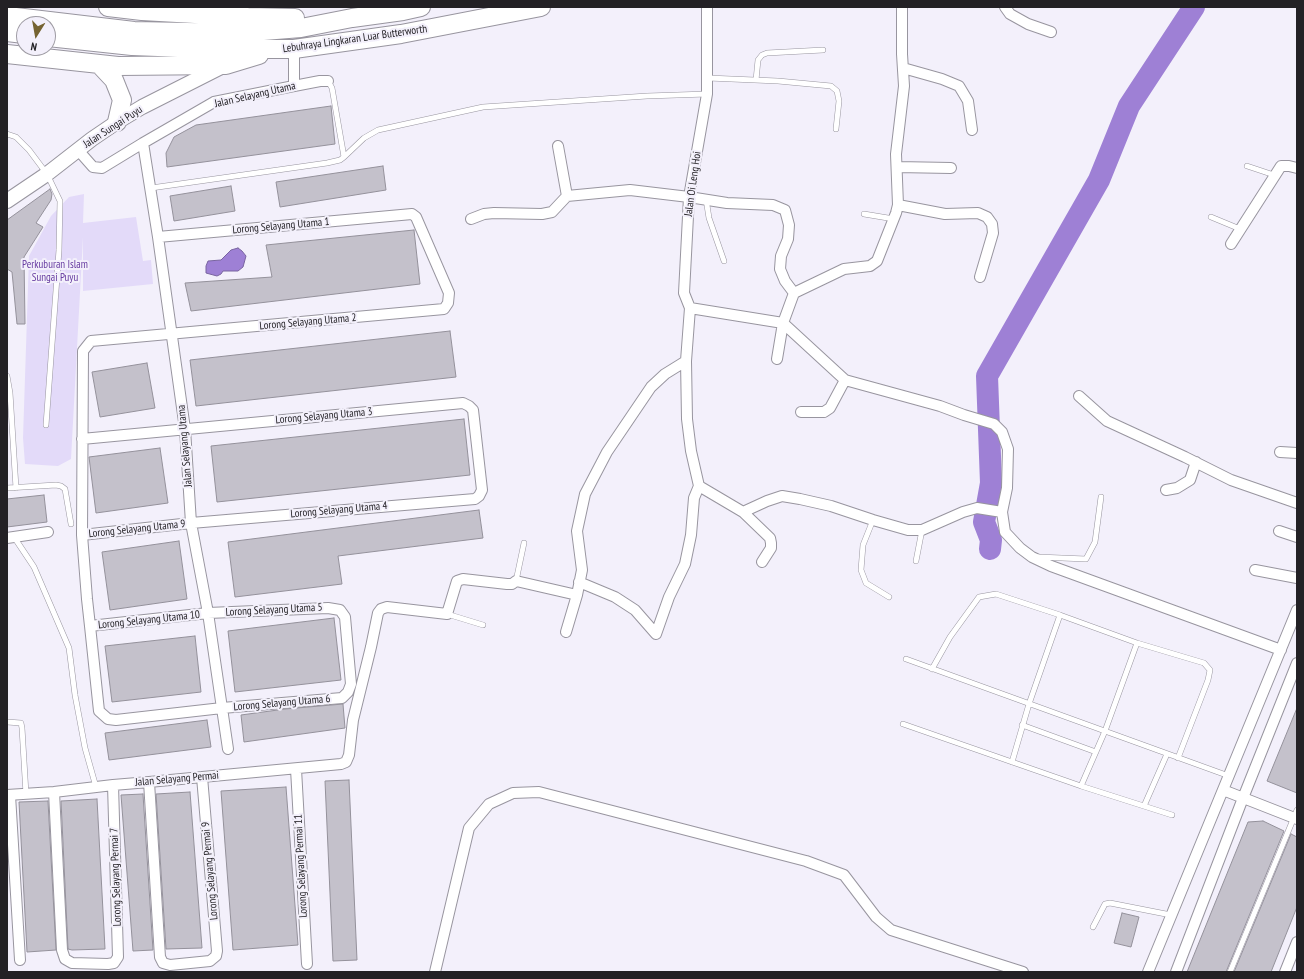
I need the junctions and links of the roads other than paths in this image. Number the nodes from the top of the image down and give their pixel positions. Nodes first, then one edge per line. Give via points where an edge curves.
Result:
1 (108, 7) edge
2 (421, 7) edge
3 (541, 7) edge
4 (708, 7) edge
5 (902, 7) edge
6 (1005, 7) edge
7 (7, 16) edge
8 (352, 18) junction
9 (1051, 32) dead end
10 (56, 37) edge
11 (133, 38) junction
12 (286, 49) junction
13 (823, 50) dead end
14 (7, 54) edge
15 (99, 64) junction
16 (226, 65) junction
17 (903, 68) junction
18 (708, 78) junction
19 (756, 80) junction
20 (328, 81) joint
21 (294, 86) junction
22 (707, 94) junction
23 (118, 122) junction
24 (836, 129) dead end
25 (972, 130) dead end
26 (7, 134) edge
27 (143, 143) junction
28 (558, 146) dead end
29 (78, 150) junction
30 (344, 157) junction
31 (1247, 166) dead end
32 (897, 167) junction
33 (951, 168) dead end
34 (1297, 168) edge
35 (47, 174) junction
36 (1274, 175) junction
37 (151, 188) junction
38 (568, 196) junction
39 (689, 197) junction
40 (706, 199) junction
41 (7, 202) edge
42 (898, 206) junction
43 (864, 214) dead end
44 (1211, 217) dead end
45 (471, 219) dead end
46 (894, 219) junction
47 (1240, 229) junction
48 (158, 237) junction
49 (1231, 244) dead end
50 (724, 262) dead end
51 (980, 277) dead end
52 (794, 293) junction
53 (690, 308) junction
54 (444, 309) joint
55 (783, 323) junction
56 (171, 334) junction
57 (777, 359) dead end
58 (686, 361) junction
59 (7, 376) edge
60 (845, 380) junction
61 (9, 394) edge
62 (1079, 396) dead end
63 (800, 412) dead end
64 (46, 425) dead end
65 (185, 429) junction
66 (82, 439) junction
67 (1280, 452) dead end
68 (1297, 454) edge
69 (1196, 462) junction
70 (699, 486) junction
71 (7, 488) edge
72 (16, 488) junction
73 (482, 490) joint
74 (1166, 490) dead end
75 (1101, 497) dead end
76 (1297, 503) edge
77 (743, 512) junction
78 (999, 512) junction
79 (873, 520) junction
80 (191, 523) junction
81 (71, 524) dead end
82 (922, 530) junction
83 (1278, 531) dead end
84 (48, 532) dead end
85 (82, 536) junction
86 (1297, 537) edge
87 (11, 538) edge
88 (524, 543) dead end
89 (1032, 557) junction
90 (916, 561) dead end
91 (762, 562) dead end
92 (1255, 570) dead end
93 (1297, 578) edge
94 (516, 581) junction
95 (579, 582) junction
96 (577, 595) junction
97 (888, 597) dead end
98 (1297, 610) edge
99 (208, 613) junction
100 (447, 614) junction
101 (1060, 615) junction
102 (483, 625) dead end
103 (90, 626) junction
104 (566, 632) dead end
105 (1136, 643) junction
106 (1281, 650) junction
107 (906, 659) dead end
108 (1297, 663) edge
109 (932, 669) junction
110 (342, 698) joint
111 (1029, 704) junction
112 (222, 708) junction
113 (7, 722) edge
114 (903, 724) dead end
115 (1022, 725) junction
116 (1105, 731) junction
117 (228, 749) dead end
118 (1096, 752) junction
119 (1167, 754) junction
120 (1178, 758) junction
121 (1012, 762) junction
122 (296, 769) junction
123 (1229, 776) junction
124 (202, 777) junction
125 (149, 782) junction
126 (113, 785) junction
127 (1081, 786) junction
128 (96, 787) junction
129 (1223, 790) junction
130 (54, 792) junction
131 (9, 795) edge
132 (26, 795) junction
133 (1243, 798) junction
134 (1144, 806) junction
135 (1172, 815) dead end
136 (1296, 815) edge
137 (1171, 915) junction
138 (1093, 927) dead end
139 (1297, 942) edge
140 (20, 960) dead end
141 (307, 964) dead end
142 (435, 972) edge
143 (1024, 972) edge
144 (1148, 972) edge
145 (1176, 972) edge
146 (1230, 972) edge
147 (1285, 972) edge

1 - 8 highway via 248,18
2 - 8 highway, Lebuhraya Lingkaran Luar Butterworth
3 - 12 highway, Lebuhraya Lingkaran Luar Butterworth via 401,34
4 - 18 street, Jalan Oi Leng Hoi
5 - 17 street
6 - 9 street via 1010,14 1028,24
7 - 11 highway, Lebuhraya Lingkaran Luar Butterworth
8 - 11 highway, Lebuhraya Lingkaran Luar Butterworth via 302,28
10 - 11 highway, Lebuhraya Lingkaran Luar Butterworth
11 - 12 highway, Lebuhraya Lingkaran Luar Butterworth via 211,49
12 - 16 highway
12 - 21 street
13 - 19 lane via 766,53 758,60
14 - 15 highway
15 - 16 highway
15 - 23 highway via 114,80 122,100
16 - 23 main road, Jalan Sungai Puyu
17 - 25 street via 959,86 968,101
17 - 32 street via 904,86 896,154
18 - 19 lane
18 - 22 street, Jalan Oi Leng Hoi
19 - 24 lane via 831,86 837,91 839,101
20 - 21 street, Jalan Selayang Utama
20 - 30 lane via 332,88
21 - 27 street, Jalan Selayang Utama via 214,102
22 - 30 lane via 483,107 378,130 364,138
22 - 39 street, Jalan Oi Leng Hoi
23 - 29 main road, Jalan Sungai Puyu
26 - 35 lane via 16,137
27 - 29 street, Jalan Selayang Utama via 102,168 93,167
27 - 37 street, Jalan Selayang Utama
28 - 38 street
29 - 35 main road, Jalan Sungai Puyu
30 - 37 lane via 327,163
31 - 36 lane
32 - 33 street
32 - 42 street
34 - 36 street via 1281,166
35 - 41 main road, Jalan Sungai Puyu
35 - 64 lane via 60,201 59,250
36 - 47 street
37 - 48 street, Jalan Selayang Utama
38 - 39 street via 630,190
38 - 45 street via 552,212 489,213
39 - 40 street
39 - 53 street, Jalan Oi Leng Hoi via 684,293
40 - 50 lane via 709,218
40 - 52 street via 727,203 773,205 785,210 789,225 788,239 781,256 780,269
42 - 46 street
42 - 51 street via 945,214 978,213 987,217 992,224 993,233
43 - 46 lane
44 - 47 lane
46 - 52 street via 877,261 870,266 844,269
47 - 49 street
48 - 54 street, Lorong Selayang Utama 1 via 412,214 416,217 449,293 448,303
48 - 56 street, Jalan Selayang Utama
52 - 55 street
53 - 55 street
53 - 58 street, Jalan Oi Leng Hoi
54 - 56 street, Lorong Selayang Utama 2
55 - 57 street
55 - 60 street
56 - 65 street, Jalan Selayang Utama
56 - 66 street, Lorong Selayang Utama 2 via 90,341 83,351
58 - 70 street, Jalan Oi Leng Hoi via 687,419
58 - 95 street via 665,374 651,387 607,452 585,494 577,530 582,570
59 - 61 lane
60 - 63 street via 830,408 824,412
60 - 78 street via 994,424 1002,432 1008,449 1007,488
61 - 72 lane
62 - 69 street via 1107,421
65 - 66 street, Lorong Selayang Utama 3
65 - 73 street, Lorong Selayang Utama 3 via 463,403 472,410
65 - 80 street, Jalan Selayang Utama
66 - 85 street
67 - 68 street
69 - 74 street via 1190,480 1177,488
69 - 76 street via 1231,480
70 - 77 street
70 - 95 street via 694,498 691,535 685,564 669,596 656,634 635,610 615,597
71 - 72 lane
72 - 81 lane via 56,484 61,486 65,489
73 - 80 street, Lorong Selayang Utama 4 via 475,499
75 - 89 lane via 1095,542 1086,559
77 - 79 street via 782,496 831,506
77 - 91 street via 770,538 771,548
78 - 82 street via 977,508
78 - 89 street via 1005,532
79 - 82 street via 908,530
79 - 97 lane via 863,545 861,570 866,583
80 - 85 street, Lorong Selayang Utama 9
80 - 99 street, Jalan Selayang Utama
82 - 90 lane
83 - 86 street
84 - 87 street
85 - 103 street
87 - 128 lane via 34,567 69,648 85,748
88 - 94 lane
89 - 106 street
92 - 93 street
94 - 96 street
94 - 100 street via 507,584 460,579 457,581
95 - 96 street
96 - 104 street
98 - 106 street
99 - 103 street, Lorong Selayang Utama 10
99 - 110 street, Lorong Selayang Utama 5 via 328,608 340,610 346,617 351,684
99 - 112 street, Jalan Selayang Utama
100 - 102 lane
100 - 122 street, Jalan Selayang Permai via 387,607 381,609 353,720 346,762
101 - 105 lane
101 - 109 lane via 996,594 979,597 950,637
101 - 111 lane
103 - 112 street, Lorong Selayang Utama 6 via 99,711 108,719
105 - 116 lane
105 - 120 lane via 1204,663 1210,670
106 - 123 street
107 - 109 lane
108 - 133 street
109 - 111 lane
110 - 112 street, Lorong Selayang Utama 6
111 - 115 lane
111 - 116 lane
112 - 117 street, Jalan Selayang Utama
113 - 132 lane via 21,723
114 - 121 lane
115 - 118 lane
115 - 121 lane
116 - 118 lane
116 - 119 lane
118 - 127 lane
119 - 120 lane
119 - 134 lane
120 - 123 lane
121 - 127 lane
122 - 124 street, Jalan Selayang Permai
122 - 141 street, Lorong Selayang Permai 11
123 - 129 street
124 - 125 street, Jalan Selayang Permai
124 - 125 street, Lorong Selayang Permai 9 via 217,951 216,956 210,961 170,964 164,963 160,957
125 - 126 street, Jalan Selayang Permai
126 - 128 street, Jalan Selayang Permai
126 - 130 street, Lorong Selayang Permai 7 via 118,957 108,964 72,963 65,960 62,950
127 - 134 lane
128 - 130 street, Jalan Selayang Permai
129 - 133 street
129 - 137 street
130 - 132 street, Jalan Selayang Permai
131 - 132 street, Jalan Selayang Permai
131 - 140 street
133 - 136 street
133 - 145 street
134 - 135 lane
136 - 146 lane
137 - 138 lane via 1110,903 1105,904
137 - 144 street
139 - 147 street
142 - 143 street via 469,828 489,804 513,793 539,792 806,861 844,875 876,918 891,930

